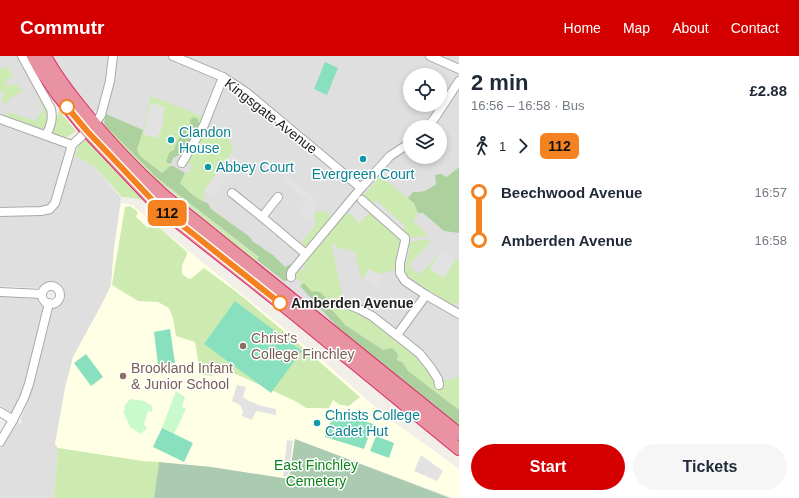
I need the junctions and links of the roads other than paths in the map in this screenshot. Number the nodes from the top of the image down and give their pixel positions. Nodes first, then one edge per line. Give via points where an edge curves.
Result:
1 (22, 56) edge
2 (33, 56) edge
3 (45, 56) edge
4 (113, 56) edge
5 (173, 56) edge
6 (430, 56) edge
7 (459, 69) edge
8 (223, 77) junction
9 (459, 81) edge
10 (0, 119) edge
11 (433, 120) edge
12 (90, 128) junction
13 (46, 135) junction
14 (72, 145) junction
15 (403, 148) edge
16 (182, 163) dead end
17 (361, 188) junction
18 (232, 193) dead end
19 (278, 197) dead end
20 (362, 200) dead end
21 (0, 212) edge
22 (262, 216) junction
23 (306, 254) junction
24 (291, 277) dead end
25 (0, 292) edge
26 (42, 294) junction
27 (426, 296) junction
28 (49, 303) junction
29 (339, 304) dead end
30 (458, 312) edge
31 (397, 335) junction
32 (439, 385) dead end
33 (0, 412) edge
34 (13, 420) junction
35 (459, 434) edge
36 (0, 442) edge
37 (459, 450) edge

1 - 13 street via 51,109 52,117
2 - 12 highway via 58,95
3 - 12 highway
4 - 12 street via 110,81 101,115
5 - 8 street, Kingsgate Avenue
6 - 7 street
8 - 16 street via 204,125
8 - 17 street, Kingsgate Avenue via 246,92
9 - 11 street
10 - 13 street
12 - 14 street
12 - 35 highway via 164,196
12 - 37 highway via 158,206
13 - 14 street
14 - 21 street via 55,203 50,209
15 - 17 street via 390,156
17 - 23 street
18 - 22 street
19 - 22 street
20 - 27 street via 405,238 400,273 405,281
22 - 23 street
23 - 24 street via 292,271
25 - 26 street
26 - 28 street via 44,301
26 - 28 street via 43,289 48,286 58,289 58,300
27 - 30 street
27 - 31 street
28 - 34 street via 29,384
29 - 31 street via 347,304 366,312
31 - 32 street via 420,354 438,379
33 - 34 street
34 - 36 street

